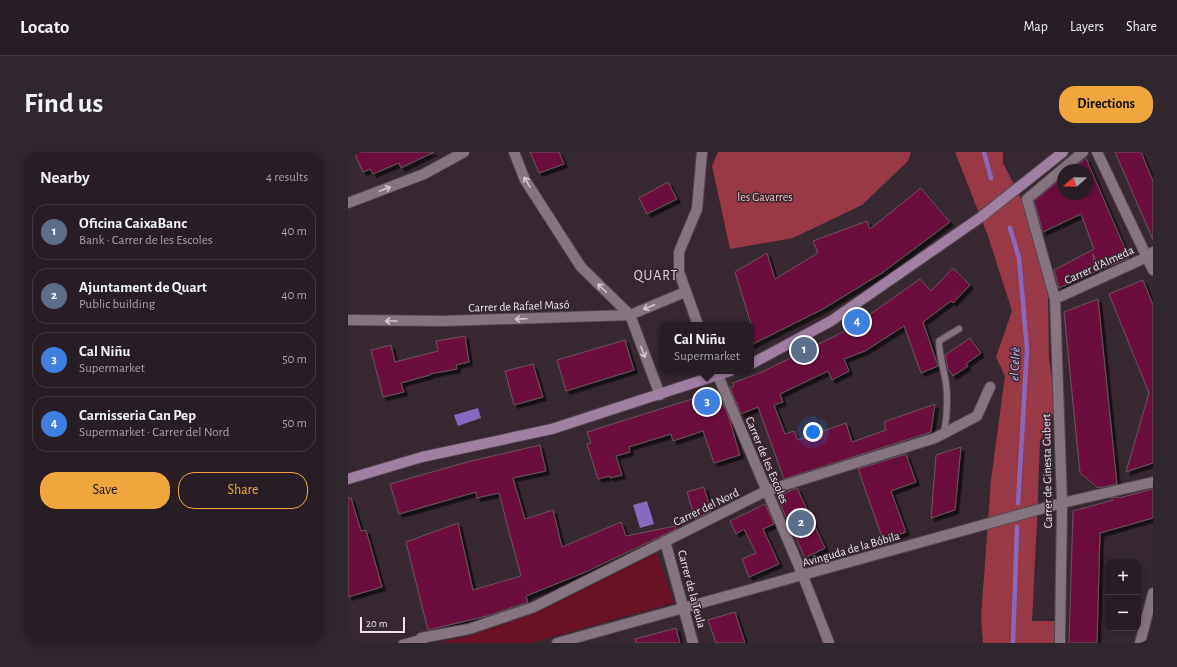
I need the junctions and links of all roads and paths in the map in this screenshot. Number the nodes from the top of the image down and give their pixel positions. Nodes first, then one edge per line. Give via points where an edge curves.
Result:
1 (464, 152) edge
2 (514, 152) edge
3 (702, 152) edge
4 (1063, 152) edge
5 (1083, 152) edge
6 (1097, 152) edge
7 (348, 203) edge
8 (1150, 254) edge
9 (1153, 270) edge
10 (685, 292) junction
11 (1055, 299) junction
12 (630, 315) junction
13 (348, 320) edge
14 (697, 322) edge
15 (959, 329) dead end
16 (754, 362) edge
17 (714, 374) edge
18 (717, 374) edge
19 (990, 387) dead end
20 (660, 395) junction
21 (944, 433) junction
22 (348, 479) edge
23 (1153, 482) edge
24 (766, 491) junction
25 (1062, 503) junction
26 (665, 542) junction
27 (803, 576) junction
28 (1153, 593) edge
29 (684, 608) junction
30 (421, 640) edge
31 (402, 643) edge
32 (556, 643) edge
33 (693, 643) edge
34 (829, 643) edge
35 (1060, 643) edge
36 (1140, 643) edge

7 -> 1 street via 424,174
12 -> 2 street via 581,267 525,180
3 - 10 street via 697,209 679,252 679,272
4 - 16 main road via 981,217 831,321
5 - 11 street, Carrer de Ginesta Gubert via 1027,199
6 - 8 street
8 - 9 street
8 - 11 street, Carrer d'Almeda
10 -> 12 street, Carrer de Rafael Masó
10 - 14 street
11 - 25 street, Carrer de Ginesta Gubert
12 -> 13 street, Carrer de Rafael Masó via 444,321
12 -> 20 street
15 - 21 lane via 939,341 939,354 946,384 947,415
17 - 20 main road
18 - 24 street, Carrer de les Escoles
19 - 21 street, Carrer del Nord via 978,416
20 - 22 main road via 552,429 422,457
21 - 24 street, Carrer del Nord
23 - 25 street, Avinguda de la Bóbila
24 - 26 street, Carrer del Nord
24 - 27 street, Carrer de les Escoles
25 - 27 street, Avinguda de la Bóbila
25 - 35 street, Carrer de Ginesta Gubert
26 - 29 street, Carrer de la Teula
26 - 30 street, Carrer del Nord via 534,607 469,629
27 - 29 street, Avinguda de la Bóbila
27 - 34 street, Carrer de les Escoles
28 - 36 street
29 - 32 street, Avinguda de la Bóbila
29 - 33 street, Carrer de la Teula
30 - 31 lane

